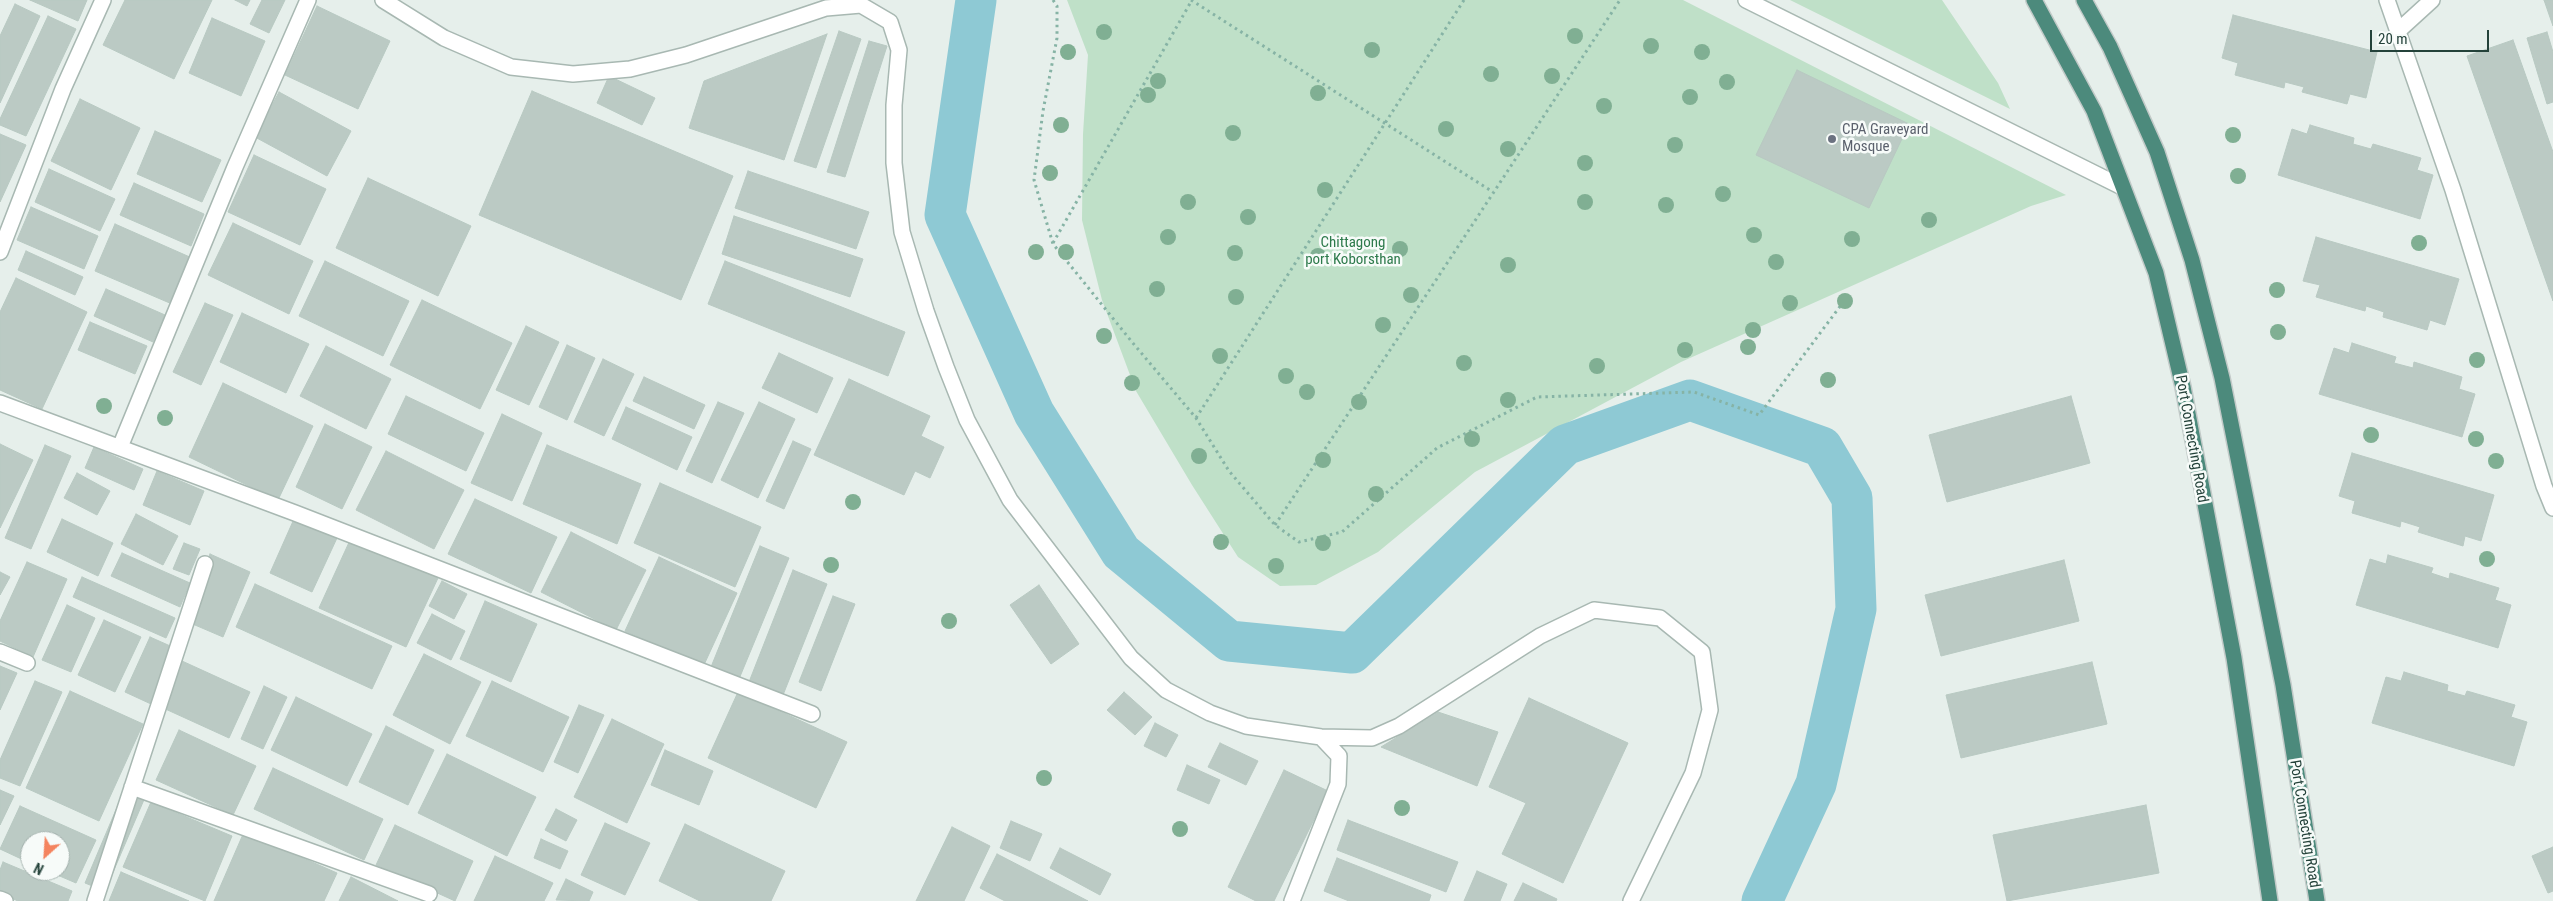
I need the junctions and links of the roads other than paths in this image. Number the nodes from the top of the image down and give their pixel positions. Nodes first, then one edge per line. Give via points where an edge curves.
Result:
1 (103, 0) edge
2 (308, 0) edge
3 (383, 0) edge
4 (1746, 0) edge
5 (2034, 0) edge
6 (2084, 0) edge
7 (2387, 0) edge
8 (2432, 0) edge
9 (2398, 31) junction
10 (2122, 187) junction
11 (0, 252) edge
12 (0, 403) edge
13 (120, 447) junction
14 (2549, 485) edge
15 (2553, 508) edge
16 (205, 564) dead end
17 (0, 652) edge
18 (27, 663) dead end
19 (812, 714) dead end
20 (1321, 737) junction
21 (132, 788) junction
22 (429, 894) dead end
23 (0, 899) edge
24 (5, 901) edge
25 (95, 901) edge
26 (1292, 901) edge
27 (1631, 901) edge
28 (2270, 901) edge
29 (2317, 901) edge

1 - 11 street via 63,89
2 - 13 street via 224,193
3 - 20 street via 444,38 511,67 573,74 630,69 686,55 826,8 861,5 890,22 899,50 894,105 894,163 902,232 926,311 967,420 1010,500 1131,658 1166,690 1210,713 1246,726
4 - 10 street
5 - 10 highway, Port Connecting Road via 2094,111
6 - 29 highway, Port Connecting Road via 2110,47 2156,152 2192,260 2222,378 2283,685
7 - 9 street
8 - 9 street
9 - 14 street
10 - 28 highway, Port Connecting Road via 2156,273 2182,387 2234,658
12 - 13 street
13 - 19 street
14 - 15 street
16 - 21 street
17 - 18 street
20 - 26 street via 1339,756 1338,784
20 - 27 street via 1372,738 1399,726 1540,636 1594,610 1660,618 1702,652 1710,710 1693,773
21 - 22 street
21 - 25 street
23 - 24 street

